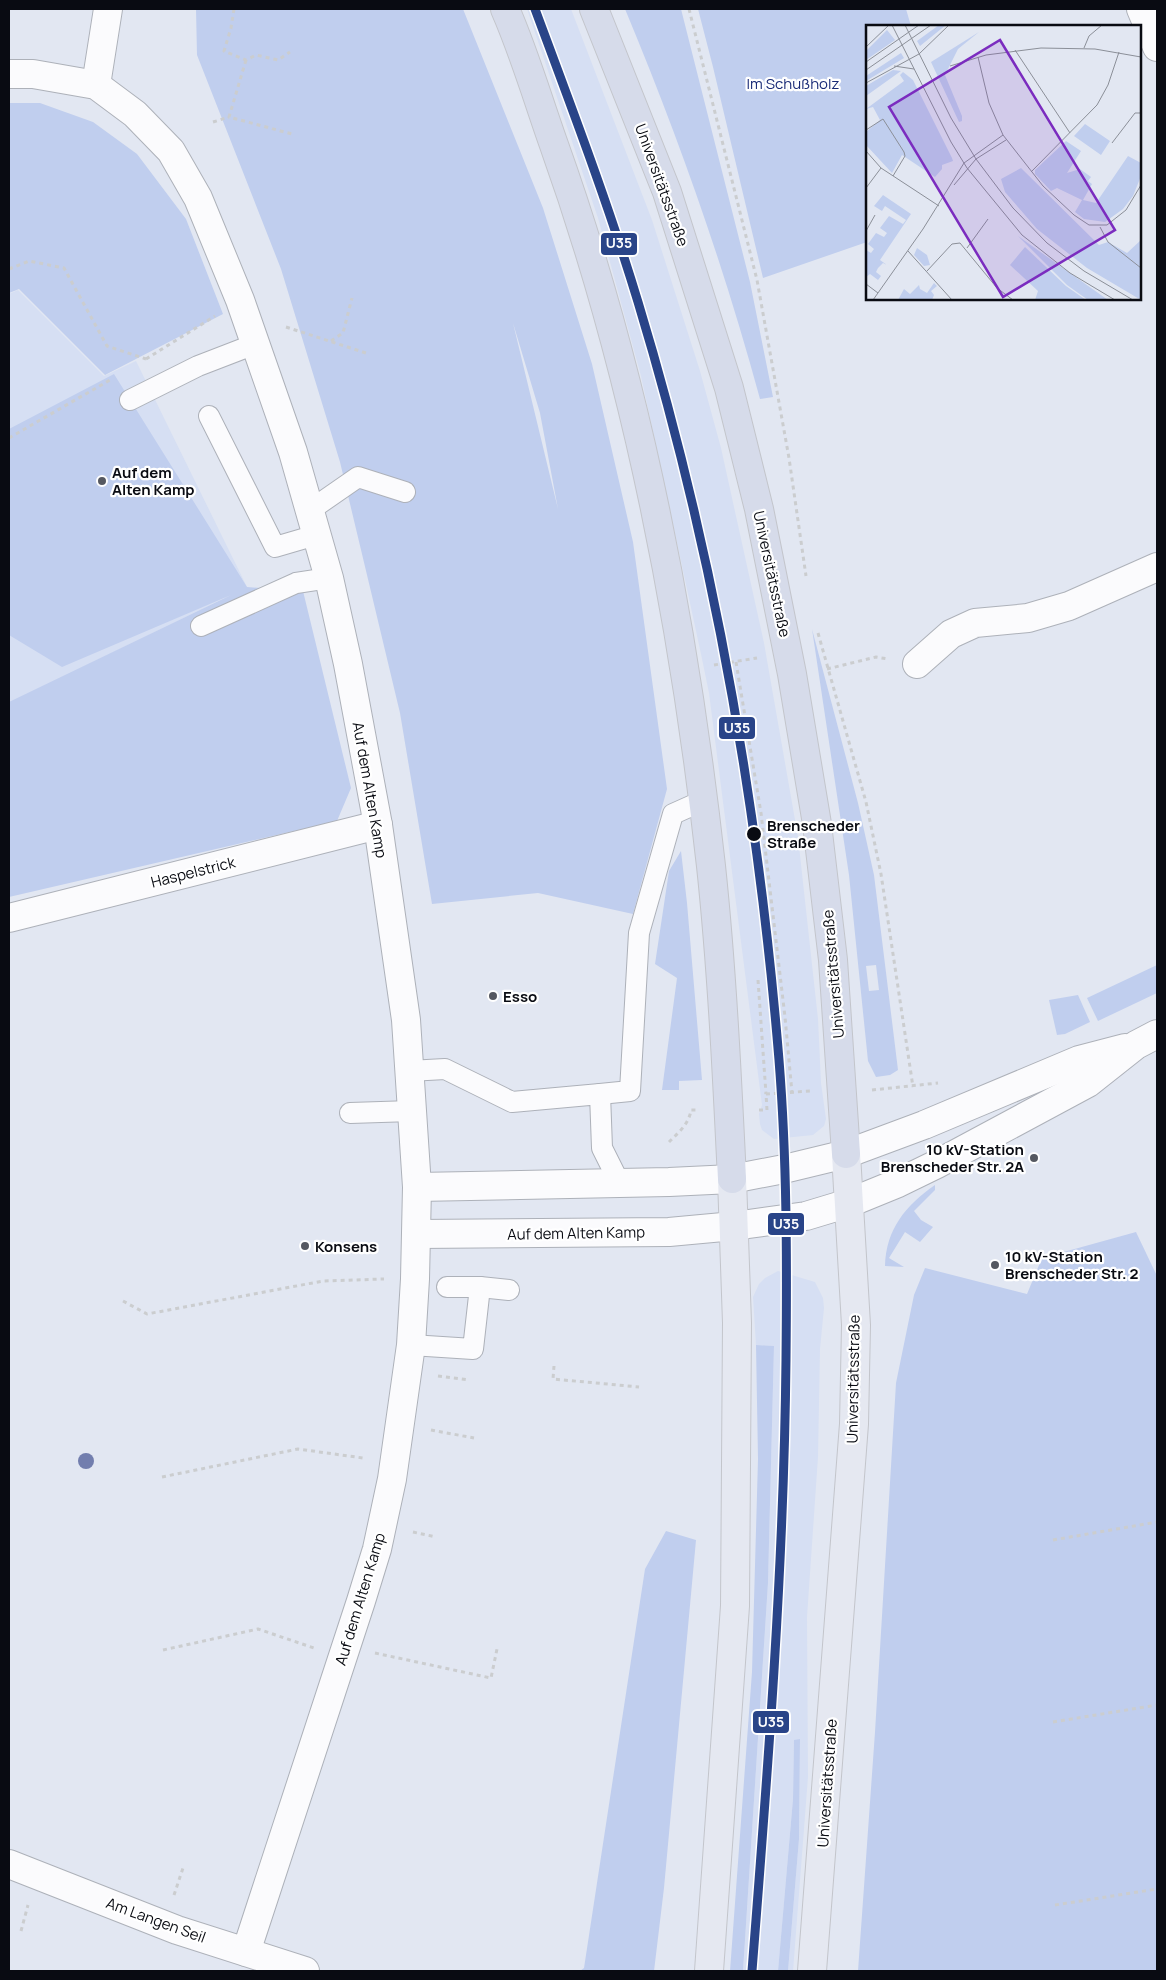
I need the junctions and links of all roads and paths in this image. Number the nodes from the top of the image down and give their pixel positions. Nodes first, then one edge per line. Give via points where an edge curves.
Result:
1 (108, 9) edge
2 (234, 9) edge
3 (505, 9) edge
4 (594, 9) edge
5 (689, 9) edge
6 (1140, 9) edge
7 (1157, 47) edge
8 (290, 52) dead end
9 (246, 60) junction
10 (9, 74) edge
11 (96, 85) junction
12 (229, 117) junction
13 (213, 122) dead end
14 (292, 134) dead end
15 (9, 269) edge
16 (352, 298) dead end
17 (240, 300) junction
18 (286, 327) dead end
19 (330, 341) junction
20 (255, 344) junction
21 (366, 353) dead end
22 (146, 359) junction
23 (138, 364) dead end
24 (130, 400) joint
25 (209, 416) dead end
26 (9, 438) edge
27 (405, 492) dead end
28 (312, 523) junction
29 (1157, 567) edge
30 (329, 578) junction
31 (807, 584) dead end
32 (815, 624) dead end
33 (201, 626) dead end
34 (760, 657) dead end
35 (736, 662) junction
36 (916, 664) joint
37 (714, 666) dead end
38 (827, 669) junction
39 (702, 801) junction
40 (378, 826) junction
41 (9, 918) edge
42 (758, 980) dead end
43 (1146, 1040) edge
44 (409, 1071) junction
45 (792, 1093) junction
46 (842, 1093) junction
47 (600, 1094) junction
48 (766, 1094) junction
49 (729, 1110) junction
50 (412, 1111) junction
51 (350, 1113) dead end
52 (669, 1142) dead end
53 (846, 1154) junction
54 (732, 1179) junction
55 (620, 1184) junction
56 (417, 1187) junction
57 (849, 1203) junction
58 (734, 1226) junction
59 (417, 1234) junction
60 (416, 1279) junction
61 (480, 1286) junction
62 (448, 1287) dead end
63 (509, 1290) dead end
64 (124, 1301) dead end
65 (410, 1345) junction
66 (554, 1366) dead end
67 (438, 1376) dead end
68 (468, 1380) dead end
69 (639, 1387) dead end
70 (431, 1430) dead end
71 (474, 1438) dead end
72 (394, 1463) junction
73 (162, 1477) dead end
74 (1157, 1522) edge
75 (412, 1532) dead end
76 (436, 1537) dead end
77 (1053, 1540) dead end
78 (497, 1649) dead end
79 (163, 1650) dead end
80 (345, 1651) junction
81 (1157, 1705) edge
82 (1053, 1722) dead end
83 (9, 1864) edge
84 (183, 1868) dead end
85 (1157, 1889) edge
86 (174, 1896) dead end
87 (1055, 1905) dead end
88 (27, 1907) dead end
89 (20, 1930) dead end
90 (246, 1952) junction
91 (305, 1971) edge
92 (708, 1971) edge
93 (812, 1971) edge

1 - 11 street
2 - 9 path via 224,51
3 - 39 highway via 578,210 647,469 679,631
4 - 46 highway, Universitätsstraße via 667,192 729,388 758,509 792,674 817,824 833,960
5 - 31 path via 757,280 789,458
6 - 7 street
8 - 9 path via 278,60 256,55
9 - 12 path
10 - 11 street via 33,74
11 - 17 street, Auf dem Alten Kamp via 135,114 171,150 198,198
12 - 13 path
12 - 14 path
15 - 22 path via 29,260 64,268 107,346
16 - 19 path via 343,333
17 - 20 street, Auf dem Alten Kamp
17 - 22 path
18 - 19 path
19 - 21 path
20 - 24 lane via 198,366
20 - 28 street, Auf dem Alten Kamp via 293,452
22 - 23 path
24 - 26 path via 113,378
25 - 28 lane via 275,547
27 - 28 lane via 358,478
28 - 30 street, Auf dem Alten Kamp
29 - 36 street via 1068,606 1028,618 975,623 951,634
30 - 33 lane via 296,584
30 - 40 street, Auf dem Alten Kamp
32 - 38 path
34 - 35 path
35 - 37 path
35 - 45 path via 762,813
36 - 38 path via 876,657
38 - 46 path via 866,802 881,874 913,1087
39 - 47 lane via 673,814 639,933 630,1091
39 - 49 highway via 711,867
40 - 41 street, Haspelstrick
40 - 44 street, Auf dem Alten Kamp via 406,1020
42 - 48 path
43 - 53 street via 1079,1060
43 - 57 street via 1088,1083 936,1164
44 - 47 lane via 446,1070 512,1102
44 - 50 street, Auf dem Alten Kamp
45 - 46 path
45 - 48 path
46 - 53 highway, Universitätsstraße
47 - 55 lane via 602,1148
48 - 49 path via 767,1110
49 - 52 path via 691,1110 681,1131
49 - 54 highway
50 - 51 lane
50 - 56 street, Auf dem Alten Kamp
53 - 54 street
53 - 57 main road, Universitätsstraße
54 - 55 street
54 - 58 main road
55 - 56 street
56 - 59 street, Auf dem Alten Kamp
57 - 58 street via 806,1216
57 - 93 main road, Universitätsstraße via 856,1325 854,1424
58 - 59 street, Auf dem Alten Kamp via 644,1233
58 - 92 main road via 737,1342 735,1606
59 - 60 street, Auf dem Alten Kamp
60 - 64 path via 323,1281 148,1314
60 - 65 street, Auf dem Alten Kamp
61 - 62 lane
61 - 63 lane
61 - 65 lane via 473,1349
65 - 72 street, Auf dem Alten Kamp
66 - 69 path via 553,1379
67 - 68 path
70 - 71 path
72 - 73 path via 298,1449
72 - 80 street, Auf dem Alten Kamp via 377,1549
74 - 77 path
75 - 76 path
78 - 80 path via 491,1678 377,1654
79 - 80 path via 258,1629
80 - 90 street, Auf dem Alten Kamp
81 - 82 path
83 - 90 street, Am Langen Seil via 177,1930
84 - 86 path
85 - 87 path
88 - 89 path
90 - 91 street, Am Langen Seil

